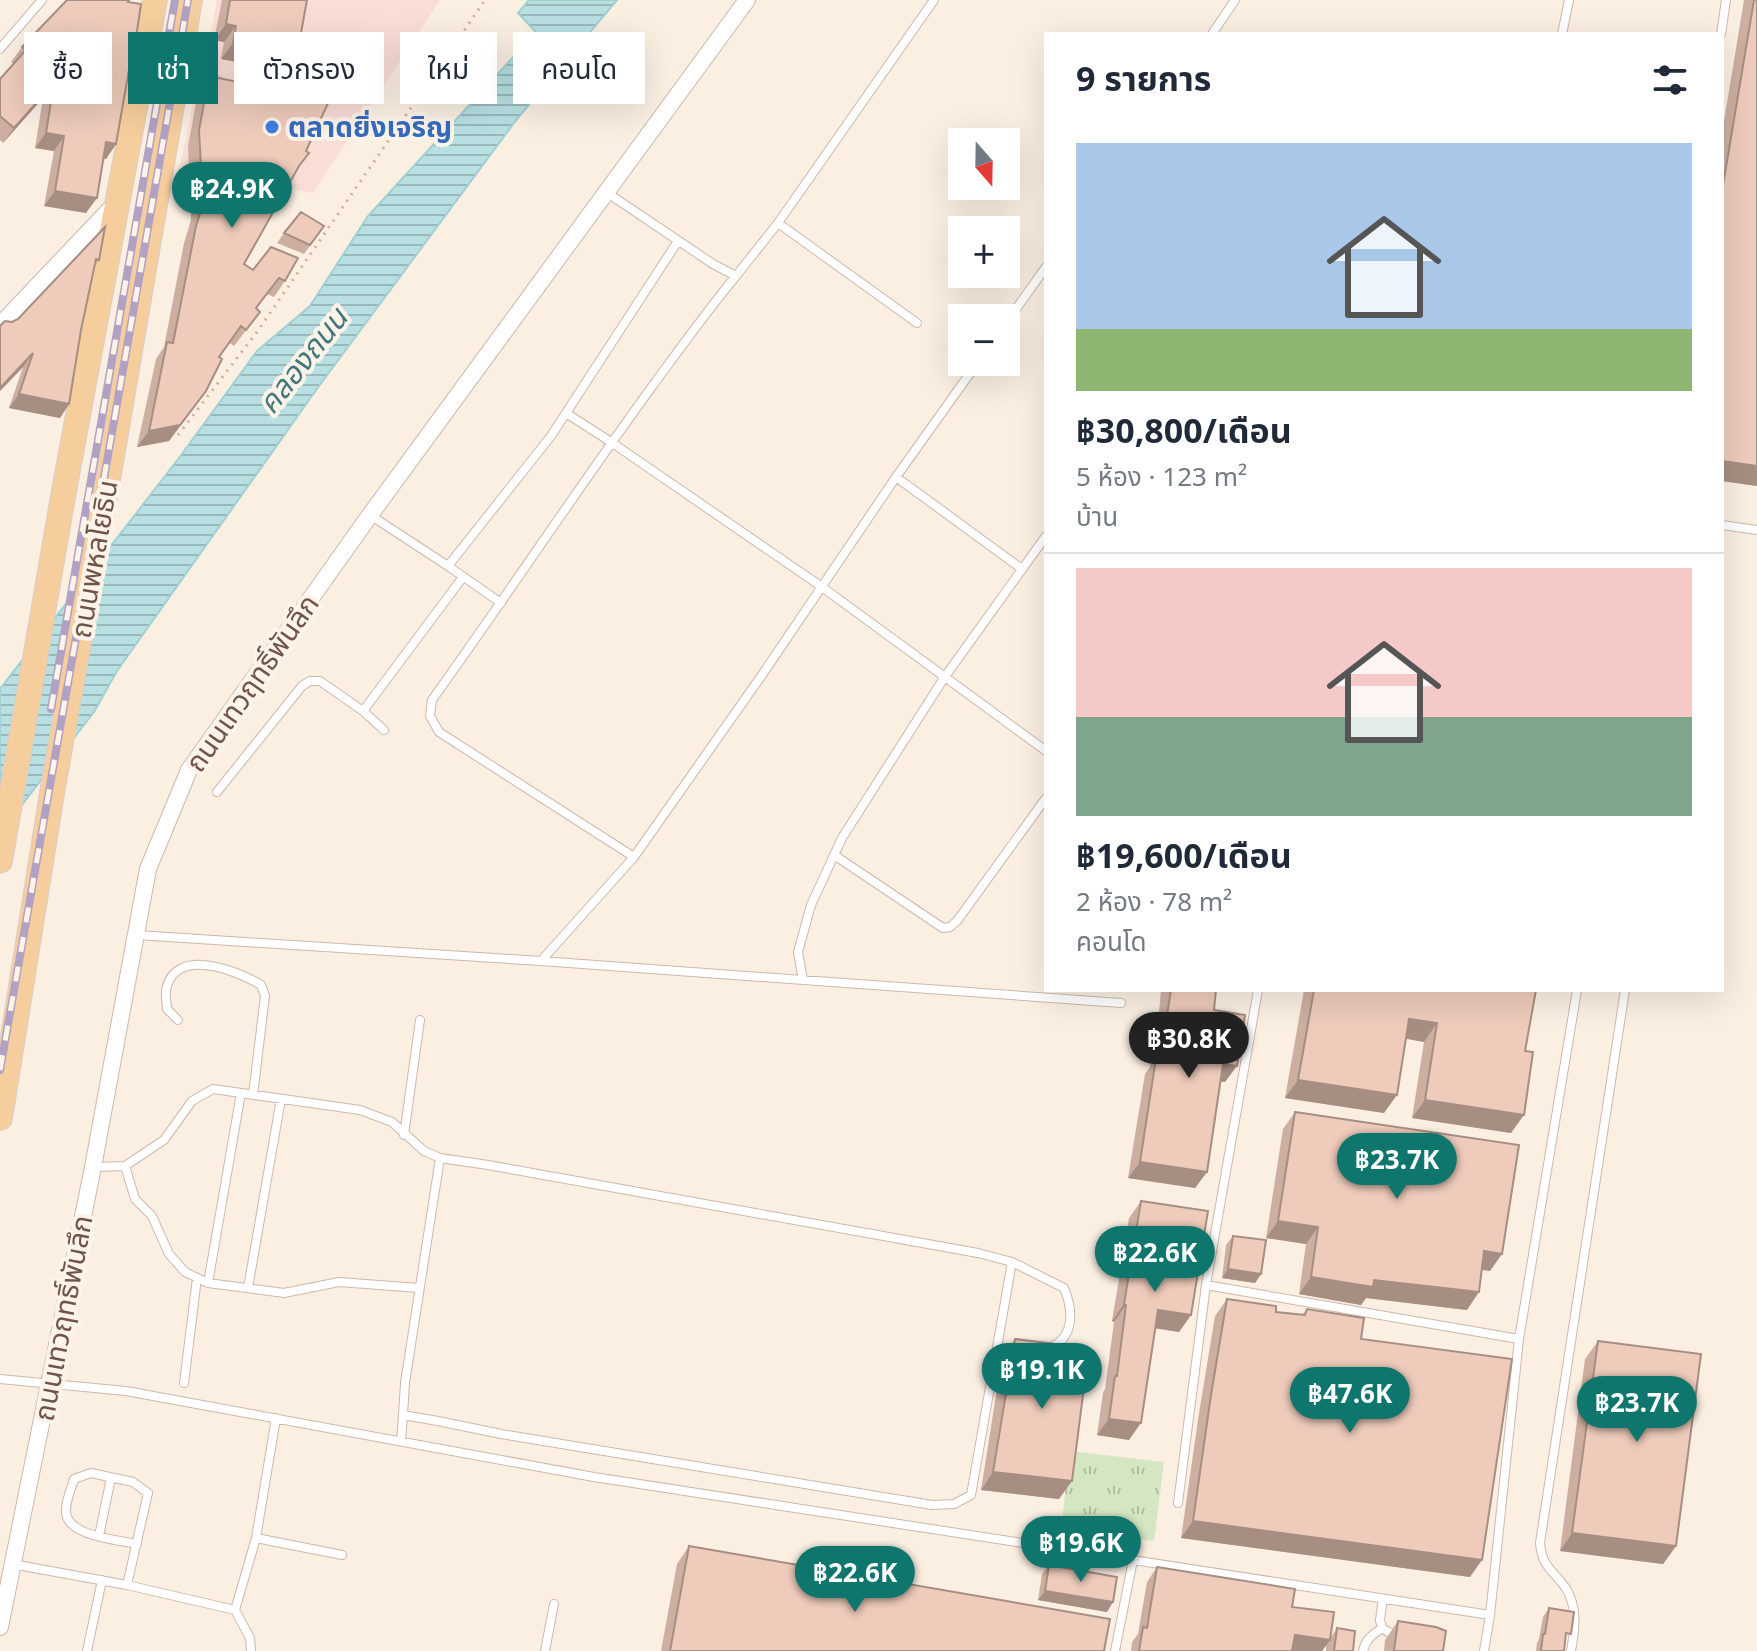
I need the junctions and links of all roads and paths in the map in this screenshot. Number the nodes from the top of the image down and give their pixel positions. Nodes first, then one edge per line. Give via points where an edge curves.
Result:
1 (42, 0) edge
2 (155, 0) edge
3 (190, 0) edge
4 (485, 0) edge
5 (747, 0) edge
6 (934, 0) edge
7 (1235, 0) edge
8 (1569, 0) edge
9 (1726, 0) edge
10 (184, 32) edge
11 (1213, 32) edge
12 (1562, 32) edge
13 (1721, 32) edge
14 (0, 49) edge
15 (218, 80) edge
16 (226, 81) edge
17 (171, 104) edge
18 (605, 191) junction
19 (116, 203) junction
20 (778, 223) junction
21 (678, 241) junction
22 (1044, 270) edge
23 (736, 276) junction
24 (1020, 304) edge
25 (917, 323) dead end
26 (0, 325) edge
27 (968, 376) edge
28 (566, 413) junction
29 (178, 435) edge
30 (611, 442) junction
31 (896, 477) junction
32 (370, 515) junction
33 (1724, 525) edge
34 (1757, 530) edge
35 (1044, 542) edge
36 (448, 566) junction
37 (1022, 569) junction
38 (463, 577) junction
39 (822, 587) junction
40 (501, 603) junction
41 (944, 678) junction
42 (363, 711) junction
43 (384, 730) dead end
44 (1044, 750) edge
45 (217, 792) dead end
46 (1044, 801) edge
47 (834, 855) junction
48 (634, 857) junction
49 (0, 861) edge
50 (137, 935) junction
51 (541, 961) junction
52 (803, 980) junction
53 (1258, 992) edge
54 (1577, 992) edge
55 (1625, 992) edge
56 (1121, 1003) dead end
57 (178, 1020) dead end
58 (420, 1020) dead end
59 (241, 1093) junction
60 (253, 1095) junction
61 (281, 1099) junction
62 (0, 1118) edge
63 (404, 1135) junction
64 (440, 1158) junction
65 (125, 1166) junction
66 (93, 1167) junction
67 (1204, 1213) edge
68 (1218, 1216) junction
69 (1012, 1262) junction
70 (197, 1278) junction
71 (208, 1283) junction
72 (1206, 1285) junction
73 (248, 1288) junction
74 (419, 1288) junction
75 (1519, 1339) junction
76 (998, 1343) junction
77 (1013, 1347) edge
78 (1038, 1349) edge
79 (0, 1379) edge
80 (50, 1383) junction
81 (184, 1383) dead end
82 (403, 1415) junction
83 (276, 1418) junction
84 (401, 1441) junction
85 (111, 1478) junction
86 (1178, 1503) dead end
87 (99, 1536) junction
88 (256, 1538) junction
89 (137, 1544) junction
90 (342, 1555) dead end
91 (1133, 1560) junction
92 (12, 1564) junction
93 (102, 1580) junction
94 (127, 1585) junction
95 (1383, 1599) junction
96 (554, 1604) dead end
97 (235, 1610) junction
98 (1490, 1615) junction
99 (0, 1627) edge
100 (1382, 1628) junction
101 (1403, 1635) edge
102 (87, 1651) edge
103 (251, 1651) edge
104 (545, 1651) edge
105 (1115, 1651) edge
106 (1363, 1651) edge
107 (1484, 1651) edge
108 (1571, 1651) edge

1 - 14 lane
2 - 19 main road, ถนนพหลโยธิน
3 - 10 main road, ถนนพหลโยธิน
4 - 29 path via 257,332
5 - 18 street, ถนนเทวฤทธิ์พันลึก
6 - 20 lane
7 - 11 lane
8 - 12 lane
9 - 13 lane
15 - 16 lane
17 - 62 main road, ถนนพหลโยธิน
18 - 21 lane
18 - 32 street, ถนนเทวฤทธิ์พันลึก
19 - 26 street
19 - 49 main road, ถนนพหลโยธิน
20 - 23 lane
20 - 25 lane
21 - 23 lane
21 - 28 lane
22 - 24 lane
23 - 30 lane
27 - 31 lane
28 - 30 lane
28 - 36 lane
30 - 39 lane
30 - 40 lane
31 - 37 lane
31 - 39 lane
32 - 36 lane
32 - 50 street, ถนนเทวฤทธิ์พันลึก via 189,770 148,869
33 - 34 lane
35 - 37 lane
36 - 38 lane
37 - 41 lane
38 - 40 lane
38 - 42 lane
39 - 41 lane
39 - 48 lane
40 - 48 lane via 432,700 430,716 439,732
41 - 44 lane
41 - 47 lane
42 - 43 lane
42 - 45 lane via 320,681 310,681
46 - 47 lane via 950,927 943,928
47 - 52 lane via 811,905 798,952
48 - 51 lane
50 - 51 lane
50 - 66 street, ถนนเทวฤทธิ์พันลึก
51 - 52 lane
52 - 56 lane
53 - 68 lane
54 - 75 lane
55 - 108 lane via 1540,1543 1541,1557 1572,1601
57 - 60 lane via 167,1009 165,991 173,973 187,965 246,976 261,985 265,996
58 - 63 lane
59 - 60 lane
59 - 65 lane via 213,1089 192,1101 164,1140
59 - 71 lane
60 - 61 lane
61 - 63 lane via 360,1110 392,1122
61 - 73 lane
63 - 64 lane
64 - 69 lane
64 - 74 lane
65 - 66 lane
65 - 70 lane via 135,1199 152,1216 169,1254
66 - 80 street, ถนนเทวฤทธิ์พันลึก
67 - 68 lane
68 - 72 lane
69 - 76 lane
69 - 78 lane via 1064,1288 1070,1302 1070,1327 1061,1343
70 - 71 lane
70 - 81 lane
71 - 73 lane
72 - 75 lane
72 - 86 lane
73 - 74 lane via 284,1293 339,1282
74 - 82 lane
75 - 98 lane
76 - 77 lane
76 - 82 lane via 971,1495 954,1504 917,1503
79 - 80 lane
80 - 83 lane
80 - 92 street, ถนนเทวฤทธิ์พันลึก
82 - 84 lane
83 - 84 lane
83 - 88 lane
84 - 91 lane via 594,1477
85 - 87 lane
85 - 87 lane via 91,1473 74,1479 65,1512 68,1523 79,1531
85 - 89 lane via 133,1482 148,1493
87 - 89 lane
88 - 90 lane
88 - 97 lane
89 - 94 lane
91 - 95 lane
91 - 105 lane
92 - 93 lane
92 - 99 street, ถนนเทวฤทธิ์พันลึก
93 - 94 lane
93 - 102 lane
94 - 97 lane
95 - 98 lane
95 - 100 lane
96 - 104 lane
97 - 103 lane
98 - 107 lane
100 - 101 lane
100 - 106 lane

